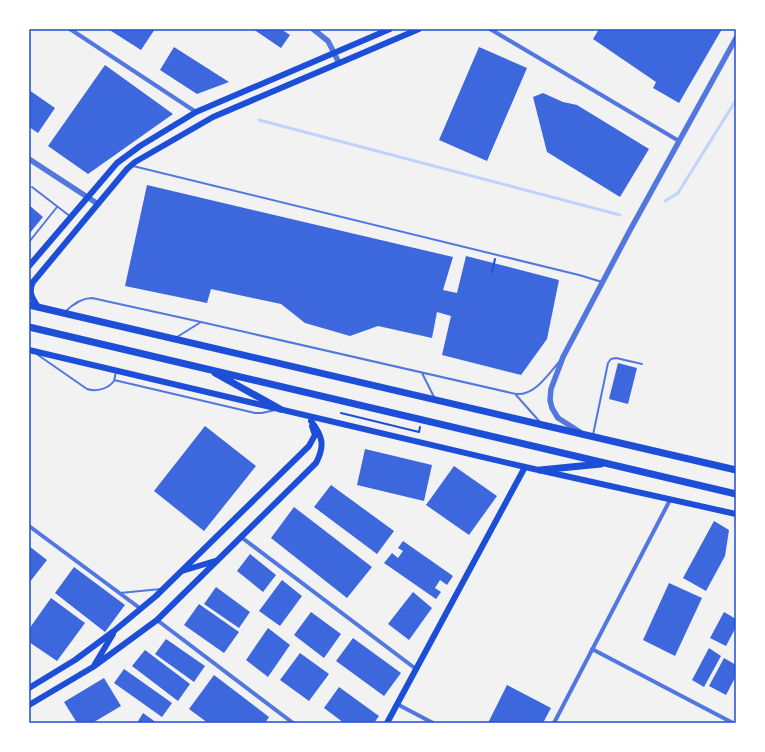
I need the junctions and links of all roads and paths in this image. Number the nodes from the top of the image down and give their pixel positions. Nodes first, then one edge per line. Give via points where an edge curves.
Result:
1 (70, 29) edge
2 (313, 29) edge
3 (390, 29) edge
4 (419, 29) edge
5 (490, 29) edge
6 (736, 38) edge
7 (334, 53) junction
8 (339, 63) junction
9 (196, 112) junction
10 (678, 141) junction
11 (29, 159) edge
12 (130, 166) junction
13 (32, 187) dead end
14 (88, 197) junction
15 (98, 204) junction
16 (57, 207) junction
17 (72, 217) junction
18 (29, 242) edge
19 (496, 258) dead end
20 (29, 266) edge
21 (492, 272) dead end
22 (604, 282) junction
23 (29, 305) edge
24 (38, 307) junction
25 (64, 313) junction
26 (201, 322) junction
27 (29, 327) edge
28 (174, 339) junction
29 (31, 350) edge
30 (563, 357) junction
31 (642, 364) dead end
32 (206, 368) junction
33 (116, 370) junction
34 (422, 373) junction
35 (114, 380) junction
36 (516, 394) junction
37 (436, 400) junction
38 (280, 409) junction
39 (341, 413) dead end
40 (304, 415) junction
41 (422, 420) junction
42 (311, 422) junction
43 (543, 425) junction
44 (585, 435) junction
45 (593, 437) junction
46 (607, 464) junction
47 (525, 467) junction
48 (540, 470) junction
49 (736, 470) edge
50 (736, 494) edge
51 (670, 500) junction
52 (736, 514) edge
53 (29, 526) edge
54 (241, 537) junction
55 (217, 561) junction
56 (181, 572) junction
57 (164, 588) junction
58 (120, 593) junction
59 (141, 609) junction
60 (157, 620) junction
61 (114, 631) junction
62 (592, 649) junction
63 (93, 667) junction
64 (416, 669) junction
65 (29, 688) edge
66 (397, 704) junction
67 (29, 705) edge
68 (293, 723) edge
69 (387, 723) edge
70 (433, 723) edge
71 (554, 723) edge
72 (733, 723) edge

1 - 9 street
2 - 7 street via 328,40
3 - 7 main road
4 - 8 main road
5 - 10 street
6 - 10 street
7 - 8 street
7 - 9 main road
8 - 12 main road via 213,117
9 - 14 main road via 124,157
10 - 22 street
11 - 14 street
12 - 15 main road
12 - 22 lane
13 - 16 lane
14 - 15 street
14 - 17 main road
15 - 24 main road via 33,282 30,293
16 - 17 lane
16 - 18 lane
17 - 20 main road
19 - 21 path
22 - 30 street
23 - 24 main road
24 - 25 main road
25 - 26 lane via 80,300 92,298
25 - 28 main road
26 - 28 lane
26 - 34 lane
27 - 32 main road
28 - 37 main road
29 - 33 main road
29 - 35 lane via 88,389 99,390
30 - 36 lane via 534,389 525,394
30 - 44 street via 551,389 552,408 563,421
31 - 45 lane via 616,358 608,363
32 - 38 main road
32 - 41 main road
33 - 35 lane
33 - 38 main road
34 - 36 lane
34 - 37 lane
35 - 38 lane via 255,413
36 - 43 lane
37 - 43 main road
38 - 40 main road
39 - 41 path via 419,432
40 - 42 main road
40 - 47 main road
41 - 46 main road
42 - 54 main road via 321,440 321,451 316,463
42 - 56 main road via 315,435 309,446
43 - 44 main road
44 - 45 main road
45 - 49 main road
46 - 48 main road
46 - 50 main road
47 - 48 main road
47 - 64 main road
48 - 51 main road
51 - 52 main road
51 - 62 street
53 - 58 street
54 - 55 main road
54 - 64 street
55 - 56 main road
55 - 60 main road
56 - 57 main road
57 - 58 lane
57 - 59 main road
58 - 59 street
59 - 61 main road
60 - 63 main road
60 - 68 street
61 - 63 main road
61 - 65 main road via 75,660
62 - 71 street
62 - 72 street
63 - 67 main road
64 - 66 main road
66 - 69 main road
66 - 70 street

